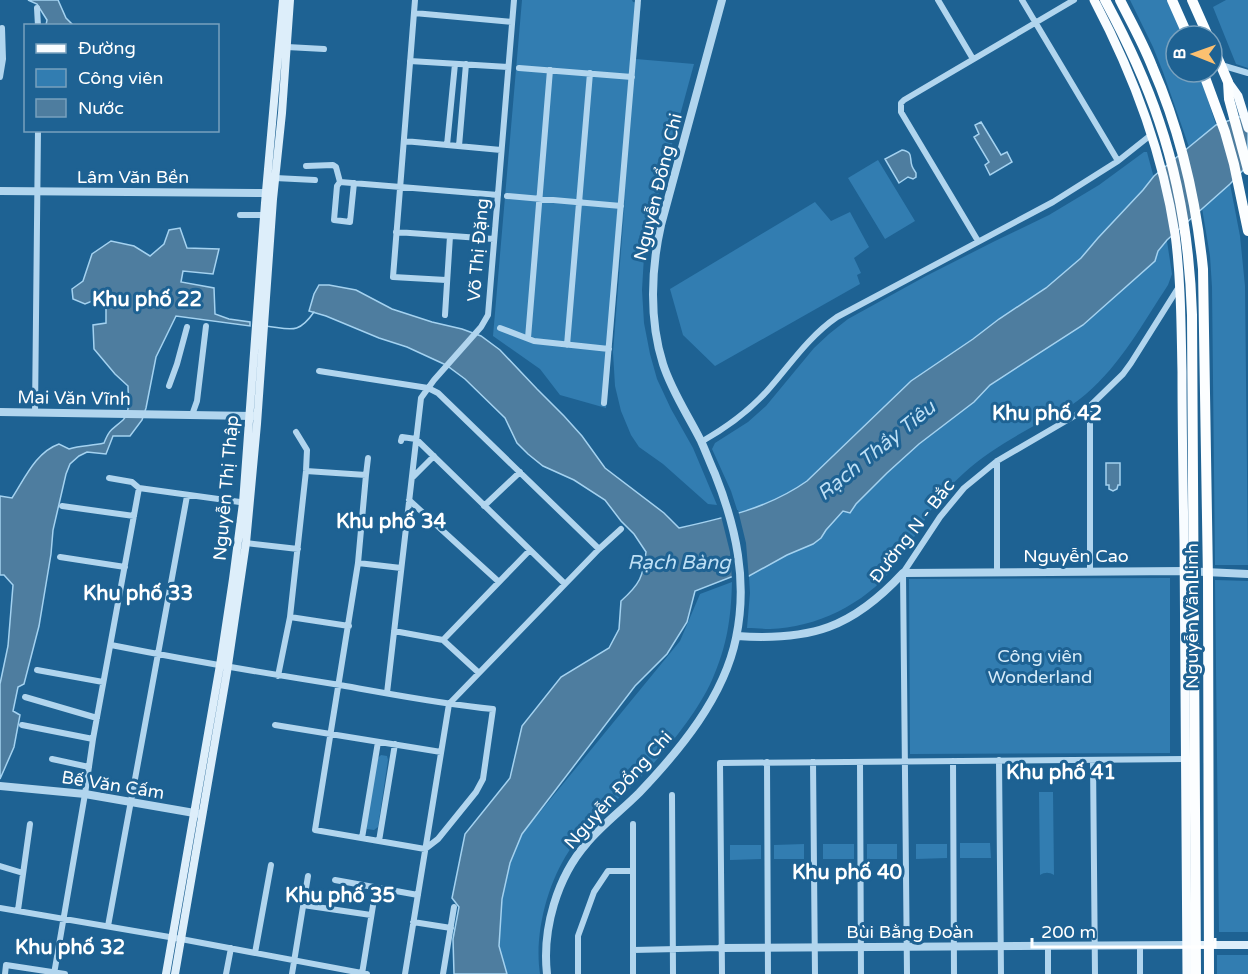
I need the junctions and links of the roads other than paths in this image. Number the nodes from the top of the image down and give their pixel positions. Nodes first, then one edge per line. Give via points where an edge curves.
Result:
1 (283, 0) edge
2 (290, 0) edge
3 (415, 0) edge
4 (514, 0) edge
5 (638, 0) edge
6 (723, 0) edge
7 (938, 0) edge
8 (1022, 0) edge
9 (1074, 0) edge
10 (1094, 0) edge
11 (1105, 0) edge
12 (1120, 0) edge
13 (1172, 0) edge
14 (1192, 0) edge
15 (37, 8) dead end
16 (414, 13) junction
17 (512, 22) junction
18 (1035, 22) junction
19 (38, 24) edge
20 (1183, 24) edge
21 (1203, 24) edge
22 (2, 28) dead end
23 (287, 47) junction
24 (324, 49) dead end
25 (974, 60) junction
26 (410, 61) junction
27 (455, 64) junction
28 (466, 64) junction
29 (1224, 66) edge
30 (508, 67) junction
31 (519, 68) dead end
32 (550, 70) junction
33 (1224, 72) edge
34 (590, 73) junction
35 (1248, 73) edge
36 (632, 76) junction
37 (0, 77) edge
38 (1208, 84) edge
39 (1234, 97) junction
40 (1248, 128) edge
41 (38, 132) edge
42 (1156, 136) junction
43 (404, 141) junction
44 (447, 145) junction
45 (459, 146) junction
46 (501, 150) junction
47 (1118, 161) junction
48 (306, 166) dead end
49 (1248, 170) edge
50 (275, 178) junction
51 (315, 180) dead end
52 (340, 182) junction
53 (354, 183) junction
54 (400, 186) junction
55 (0, 191) edge
56 (37, 192) junction
57 (270, 193) junction
58 (498, 195) junction
59 (507, 196) dead end
60 (540, 199) junction
61 (579, 202) junction
62 (621, 206) junction
63 (240, 215) dead end
64 (264, 215) junction
65 (1248, 231) edge
66 (396, 232) junction
67 (450, 236) junction
68 (494, 239) junction
69 (978, 241) junction
70 (1183, 264) junction
71 (446, 280) junction
72 (1180, 284) junction
73 (445, 315) dead end
74 (261, 317) junction
75 (206, 326) dead end
76 (188, 327) dead end
77 (500, 328) dead end
78 (528, 338) junction
79 (567, 345) junction
80 (609, 350) junction
81 (319, 370) dead end
82 (169, 386) dead end
83 (428, 388) junction
84 (604, 403) dead end
85 (1090, 406) junction
86 (0, 412) edge
87 (35, 412) junction
88 (192, 415) junction
89 (254, 416) junction
90 (296, 432) dead end
91 (416, 439) junction
92 (401, 441) dead end
93 (701, 442) junction
94 (434, 456) junction
95 (368, 458) dead end
96 (996, 461) junction
97 (306, 471) junction
98 (520, 472) junction
99 (366, 475) junction
100 (109, 478) dead end
101 (412, 478) junction
102 (139, 488) junction
103 (187, 496) junction
104 (409, 500) junction
105 (247, 503) junction
106 (62, 506) dead end
107 (484, 506) junction
108 (134, 516) junction
109 (621, 529) dead end
110 (246, 543) junction
111 (298, 549) junction
112 (599, 549) junction
113 (530, 550) junction
114 (60, 557) dead end
115 (358, 564) junction
116 (125, 567) junction
117 (401, 568) junction
118 (1090, 571) junction
119 (1189, 571) junction
120 (997, 572) junction
121 (1208, 572) junction
122 (903, 573) junction
123 (1248, 574) edge
124 (500, 582) junction
125 (565, 584) junction
126 (290, 617) junction
127 (349, 626) junction
128 (394, 631) junction
129 (737, 636) junction
130 (443, 640) junction
131 (111, 645) junction
132 (158, 654) junction
133 (224, 665) junction
134 (37, 670) dead end
135 (479, 673) junction
136 (278, 676) junction
137 (103, 682) junction
138 (339, 685) junction
139 (387, 693) junction
140 (25, 697) dead end
141 (449, 704) junction
142 (96, 718) junction
143 (22, 724) dead end
144 (274, 725) dead end
145 (331, 734) junction
146 (93, 739) junction
147 (378, 742) junction
148 (395, 744) junction
149 (441, 752) junction
150 (52, 759) dead end
151 (1190, 759) junction
152 (999, 760) junction
153 (1093, 760) junction
154 (906, 761) junction
155 (953, 761) junction
156 (766, 762) junction
157 (813, 762) junction
158 (860, 762) junction
159 (89, 767) junction
160 (0, 786) edge
161 (85, 794) junction
162 (672, 795) dead end
163 (130, 802) junction
164 (198, 813) junction
165 (30, 824) dead end
166 (633, 824) dead end
167 (362, 838) junction
168 (379, 841) junction
169 (425, 849) junction
170 (271, 865) dead end
171 (0, 866) edge
172 (633, 871) junction
173 (23, 873) junction
174 (308, 876) dead end
175 (335, 880) dead end
176 (376, 887) junction
177 (418, 894) junction
178 (303, 905) junction
179 (454, 907) dead end
180 (0, 909) edge
181 (18, 910) junction
182 (371, 915) junction
183 (63, 919) junction
184 (413, 922) junction
185 (108, 926) junction
186 (451, 927) junction
187 (176, 938) junction
188 (1192, 945) junction
189 (1209, 945) junction
190 (1248, 945) edge
191 (1048, 946) junction
192 (1094, 946) junction
193 (1140, 946) junction
194 (861, 947) junction
195 (907, 947) junction
196 (954, 947) junction
197 (1001, 947) junction
198 (231, 948) junction
199 (721, 948) junction
200 (768, 948) junction
201 (814, 948) junction
202 (673, 949) junction
203 (633, 950) junction
204 (255, 953) junction
205 (294, 960) junction
206 (54, 973) edge
207 (4, 974) edge
208 (65, 974) edge
209 (166, 974) edge
210 (175, 974) edge
211 (226, 974) edge
212 (291, 974) edge
213 (364, 974) edge
214 (405, 974) edge
215 (443, 974) edge
216 (548, 974) edge
217 (578, 974) edge
218 (633, 974) edge
219 (673, 974) edge
220 (722, 974) edge
221 (768, 974) edge
222 (815, 974) edge
223 (861, 974) edge
224 (908, 974) edge
225 (954, 974) edge
226 (1001, 974) edge
227 (1048, 974) edge
228 (1095, 974) edge
229 (1140, 974) edge
230 (1187, 974) edge
231 (1196, 974) edge
232 (1209, 974) edge

1 - 57 main road, Nguyễn Thị Thập
2 - 23 main road, Nguyễn Thị Thập
3 - 16 street
4 - 17 street, Võ Thị Đặng
5 - 36 street
6 - 93 street, Nguyễn Đổng Chi via 661,225 653,279 656,330 663,363
7 - 25 street
8 - 18 street
9 - 18 street
10 - 42 main road
11 - 42 highway via 1152,102
12 - 121 highway, Nguyễn Văn Linh via 1153,67 1190,184 1201,258 1204,321
13 - 20 highway
14 - 21 highway
15 - 19 street
16 - 17 street
16 - 26 street
17 - 30 street, Võ Thị Đặng
18 - 25 street
18 - 47 street
22 - 37 street
23 - 24 street
23 - 50 main road, Nguyễn Thị Thập
25 - 69 street via 904,100 900,112
26 - 27 street
26 - 43 street
27 - 28 street
27 - 44 street
28 - 30 street
28 - 45 street
29 - 35 street
30 - 46 street, Võ Thị Đặng
31 - 32 street
32 - 34 street
32 - 60 street
33 - 39 highway
34 - 36 street
34 - 61 street
36 - 62 street
38 - 65 highway via 1231,154
39 - 40 main road
39 - 49 highway
41 - 56 street
42 - 47 street
42 - 70 highway via 1179,198
43 - 44 street
43 - 54 street
44 - 45 street
45 - 46 street
46 - 58 street, Võ Thị Đặng
47 - 69 street via 1053,202
48 - 52 street via 333,165
50 - 51 street
50 - 57 main road, Nguyễn Thị Thập
52 - 53 street
52 - 53 street via 334,220 350,222
53 - 54 street
54 - 58 street
54 - 66 street
55 - 56 street, Lâm Văn Bền
56 - 57 street, Lâm Văn Bền
56 - 87 street
57 - 64 main road, Nguyễn Thị Thập
57 - 74 main road, Nguyễn Thị Thập
58 - 68 street, Võ Thị Đặng
59 - 60 street
60 - 61 street
60 - 78 street
61 - 62 street
61 - 79 street
62 - 80 street
63 - 64 street
64 - 74 main road, Nguyễn Thị Thập
66 - 67 street
66 - 71 street via 393,277
67 - 68 street
67 - 71 street
68 - 83 street, Võ Thị Đặng via 488,315
69 - 93 street via 823,326 742,415
70 - 72 main road, Nguyễn Văn Linh
70 - 119 highway, Nguyễn Văn Linh via 1192,315
71 - 73 street
72 - 85 street, Đường N - Bắc via 1123,374
72 - 119 main road, Nguyễn Văn Linh
74 - 89 main road, Nguyễn Thị Thập
75 - 88 street
76 - 82 street
77 - 78 street
78 - 79 street
79 - 80 street
80 - 84 street
81 - 83 street
83 - 91 street, Võ Thị Đặng via 421,398
83 - 98 street via 438,393
85 - 96 street, Đường N - Bắc
85 - 118 street
86 - 87 street, Mai Văn Vĩnh
87 - 88 street, Mai Văn Vĩnh
88 - 89 street
89 - 105 main road, Nguyễn Thị Thập
90 - 97 street via 307,450
91 - 92 street via 402,436
91 - 94 street
91 - 101 street, Võ Thị Đặng
93 - 129 street, Nguyễn Đổng Chi via 727,507 738,549 741,574
94 - 101 street
94 - 107 street
95 - 99 street
96 - 120 street
96 - 122 street, Đường N - Bắc via 951,501
97 - 99 street
97 - 111 street
98 - 107 street
98 - 112 street
99 - 115 street
100 - 102 street
101 - 104 street, Võ Thị Đặng
102 - 103 street
102 - 108 street
103 - 105 street
103 - 132 street
104 - 117 street, Võ Thị Đặng
104 - 124 street
105 - 110 main road, Nguyễn Thị Thập
105 - 133 main road, Nguyễn Thị Thập via 233,579
106 - 108 street
107 - 113 street
108 - 116 street
109 - 112 street
110 - 111 street
110 - 133 main road, Nguyễn Thị Thập
111 - 126 street
112 - 125 street
113 - 124 street
113 - 125 street
114 - 116 street
115 - 117 street
115 - 127 street
116 - 131 street
117 - 128 street, Võ Thị Đặng
118 - 119 street, Nguyễn Cao
118 - 120 street, Nguyễn Cao
119 - 121 street, Nguyễn Cao
119 - 151 highway, Nguyễn Văn Linh
120 - 122 street, Nguyễn Cao
121 - 123 street, Nguyễn Cao
121 - 189 highway, Nguyễn Văn Linh
122 - 129 street, Đường N - Bắc via 863,610 834,626 798,635
122 - 154 street
124 - 130 street
125 - 135 street
126 - 127 street
126 - 136 street
127 - 138 street
128 - 130 street
128 - 139 street, Võ Thị Đặng
129 - 216 street, Nguyễn Đổng Chi via 717,689 685,738 638,793 586,843 567,872 549,930
130 - 135 street
131 - 132 street
131 - 137 street
132 - 133 street
132 - 163 street
133 - 136 street
133 - 164 main road, Nguyễn Thị Thập
134 - 137 street
135 - 141 street
136 - 138 street
137 - 142 street
138 - 139 street
138 - 145 street
139 - 141 street
140 - 142 street
141 - 149 street
141 - 169 street via 493,709 483,779 438,839
142 - 146 street
143 - 146 street
144 - 145 street
145 - 147 street
145 - 167 street via 315,830
146 - 159 street
147 - 148 street
147 - 167 street
148 - 149 street
148 - 168 street
149 - 169 street
150 - 159 street
151 - 153 street
151 - 188 highway, Nguyễn Văn Linh
152 - 153 street
152 - 155 street
152 - 197 street
153 - 192 street
154 - 155 street
154 - 158 street
154 - 195 street
155 - 196 street
156 - 157 street
156 - 199 street via 720,763
156 - 200 street
157 - 158 street
157 - 201 street
158 - 194 street
159 - 161 street
160 - 161 street, Bế Văn Cấm
161 - 163 street, Bế Văn Cấm
161 - 183 street
162 - 202 street
163 - 164 street, Bế Văn Cấm
163 - 185 street
164 - 187 main road, Nguyễn Thị Thập
165 - 173 street
166 - 172 street
167 - 168 street
168 - 169 street
169 - 177 street
170 - 204 street
171 - 173 street
172 - 203 street
172 - 217 street via 608,871 594,892 578,936
173 - 181 street
174 - 178 street
175 - 176 street
176 - 177 street
176 - 182 street
177 - 184 street
178 - 182 street
178 - 205 street
179 - 186 street
180 - 181 street
181 - 183 street
182 - 213 street
183 - 185 street
183 - 206 street
184 - 186 street
184 - 214 street
185 - 187 street
186 - 215 street
187 - 198 street
187 - 209 main road, Nguyễn Thị Thập
187 - 210 main road, Nguyễn Thị Thập
188 - 189 main road
188 - 193 street, Bùi Bằng Đoàn
188 - 230 main road, Nguyễn Văn Linh
188 - 231 highway, Nguyễn Văn Linh
189 - 190 main road
189 - 232 highway, Nguyễn Văn Linh
191 - 192 street, Bùi Bằng Đoàn
191 - 197 street, Bùi Bằng Đoàn
191 - 227 street
192 - 193 street, Bùi Bằng Đoàn
192 - 228 street
193 - 229 street
194 - 195 street, Bùi Bằng Đoàn
194 - 201 street, Bùi Bằng Đoàn
194 - 223 street
195 - 196 street, Bùi Bằng Đoàn
195 - 224 street
196 - 197 street, Bùi Bằng Đoàn
196 - 225 street
197 - 226 street
198 - 204 street
198 - 211 street
199 - 200 street, Bùi Bằng Đoàn
199 - 202 street, Bùi Bằng Đoàn
199 - 220 street
200 - 201 street, Bùi Bằng Đoàn
200 - 221 street
201 - 222 street
202 - 203 street, Bùi Bằng Đoàn
202 - 219 street
203 - 218 street
204 - 205 street
205 - 212 street
205 - 213 street
206 - 207 street via 6,964
206 - 208 street

